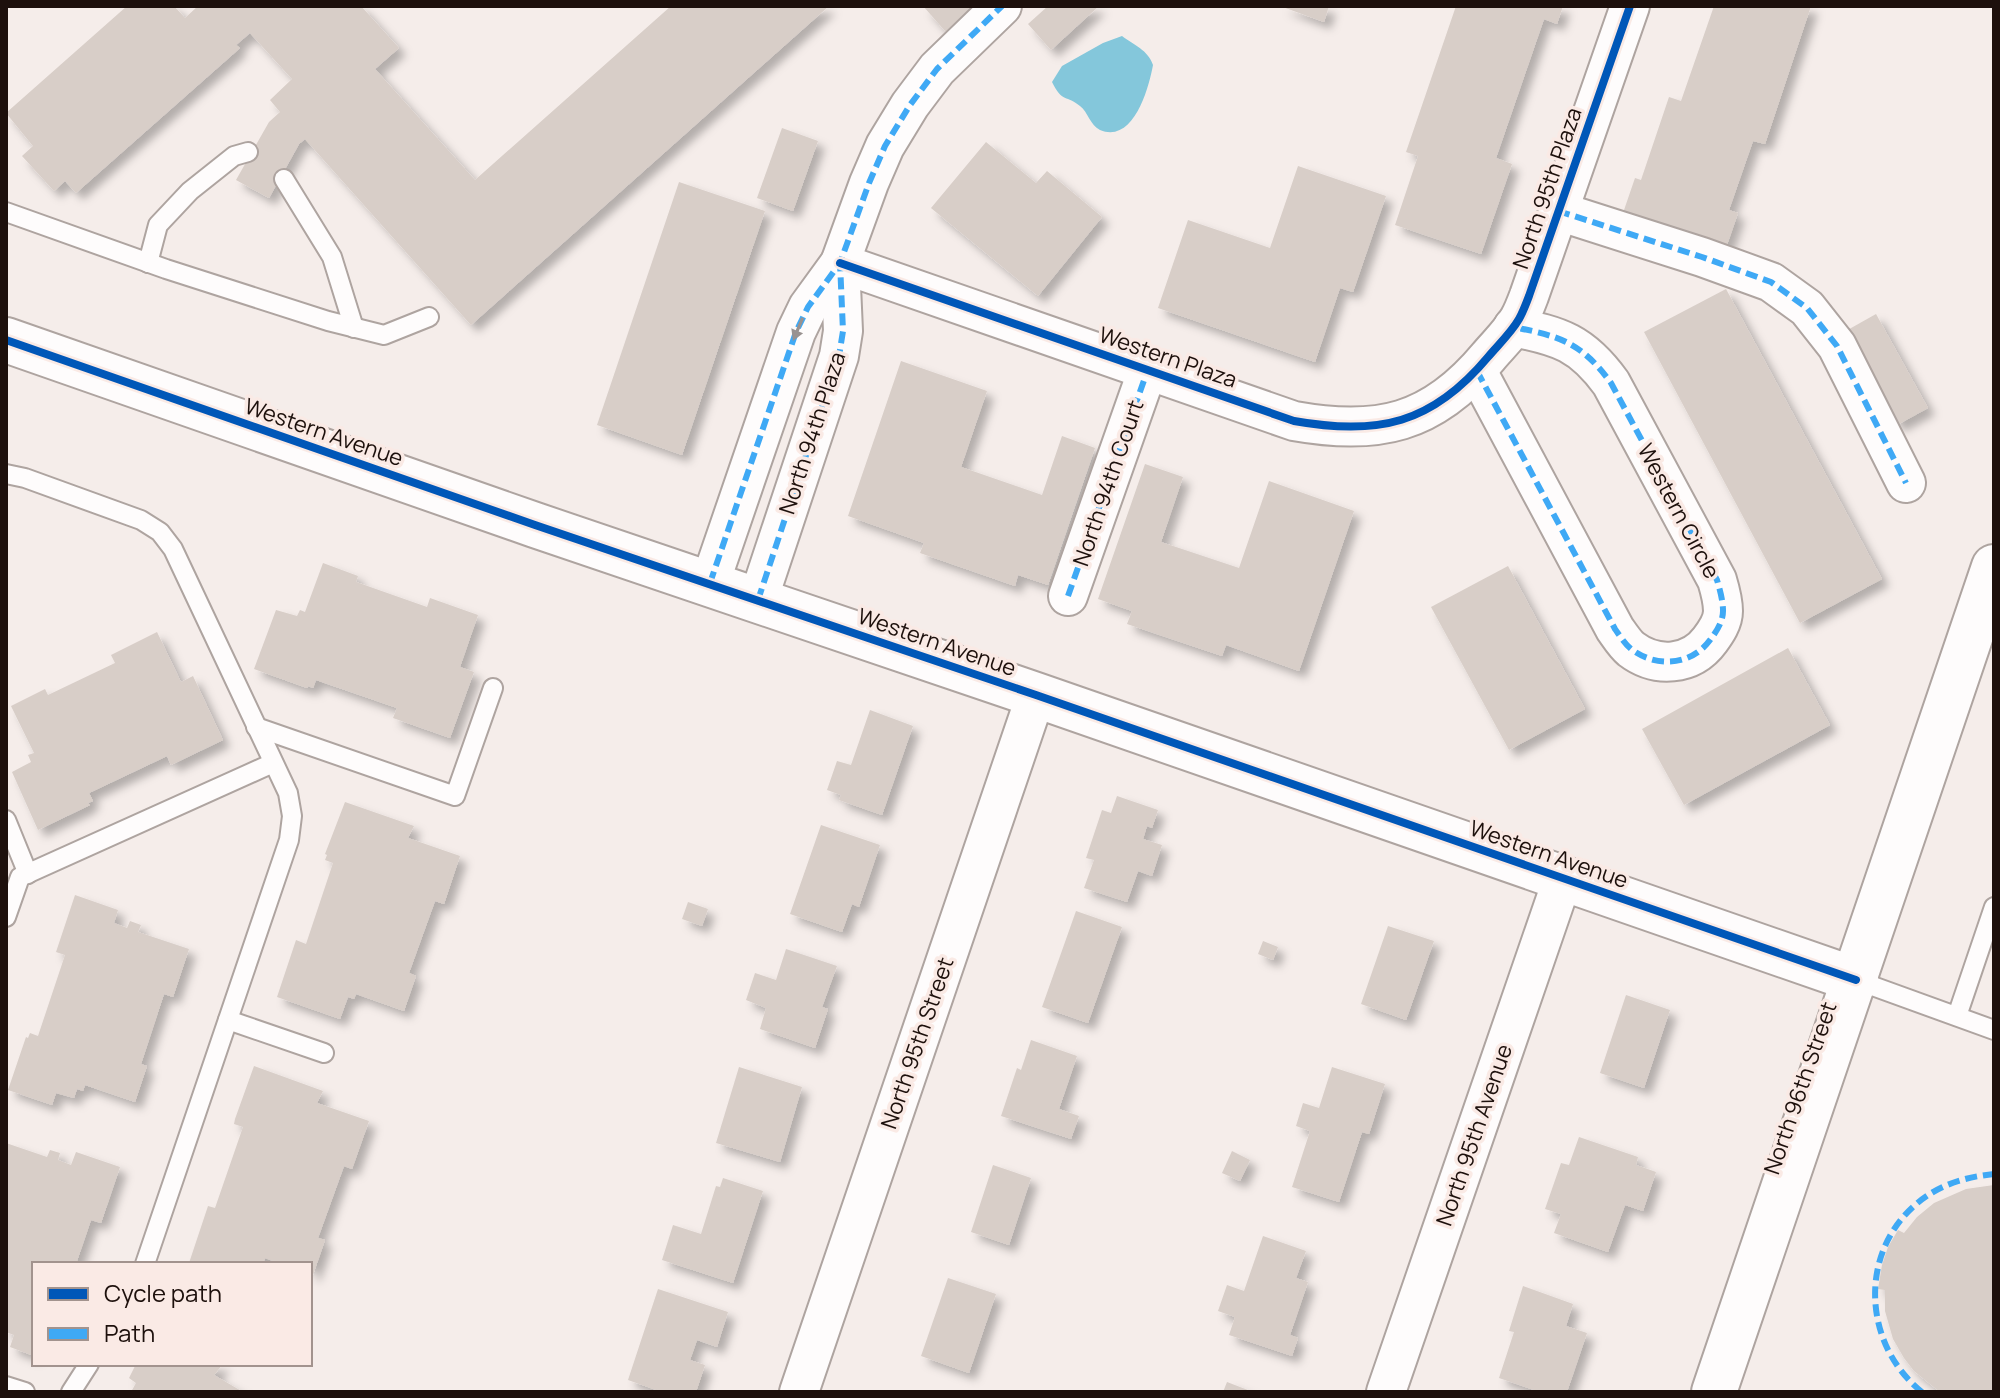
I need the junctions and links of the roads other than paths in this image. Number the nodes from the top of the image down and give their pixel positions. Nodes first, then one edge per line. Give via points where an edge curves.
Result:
1 (1002, 6) edge
2 (1630, 6) edge
3 (248, 152) dead end
4 (284, 179) dead end
5 (1558, 211) junction
6 (6, 212) edge
7 (148, 263) junction
8 (840, 263) junction
9 (429, 317) dead end
10 (1513, 327) junction
11 (354, 328) junction
12 (6, 340) edge
13 (1148, 369) junction
14 (1477, 371) junction
15 (6, 474) edge
16 (1906, 483) dead end
17 (1994, 567) edge
18 (710, 583) junction
19 (1068, 596) dead end
20 (758, 600) junction
21 (493, 688) dead end
22 (1036, 695) junction
23 (256, 727) junction
24 (273, 763) junction
25 (6, 820) edge
26 (28, 874) junction
27 (1563, 878) junction
28 (1994, 907) edge
29 (6, 917) edge
30 (1856, 980) junction
31 (1957, 1016) junction
32 (228, 1020) junction
33 (1994, 1030) edge
34 (324, 1053) dead end
35 (146, 1262) edge
36 (88, 1366) edge
37 (6, 1386) edge
38 (25, 1392) edge
39 (71, 1392) edge
40 (799, 1392) edge
41 (1386, 1392) edge
42 (1714, 1392) edge

1 - 8 street, North 94th Plaza via 937,69 910,105 885,146
2 - 5 street, North 95th Plaza
3 - 7 lane via 234,156 190,191 158,225
4 - 11 lane via 332,257
5 - 10 street, North 95th Plaza
5 - 16 street via 1771,282 1807,308 1837,346
6 - 7 lane
7 - 11 lane
8 - 13 street, Western Plaza
8 -> 18 street, North 94th Plaza via 796,332
8 - 20 street, North 94th Plaza via 839,356
9 - 11 lane via 384,335
10 - 14 street, North 95th Plaza
10 - 14 street, Western Circle via 1582,350 1611,383 1717,580 1723,615 1704,648 1683,661 1666,663 1630,648
12 - 18 street, Western Avenue
13 - 14 street, Western Plaza via 1294,421 1351,428 1416,416
13 - 19 street, North 94th Court
15 - 23 lane via 141,520 160,532 173,549
17 - 30 street, North 96th Street
18 - 20 street, Western Avenue
20 - 22 street, Western Avenue
21 - 23 lane via 455,796
22 - 27 street, Western Avenue
22 - 40 street, North 95th Street
23 - 24 lane
24 - 26 lane
24 - 32 lane via 288,793 289,840
25 - 26 lane
26 - 29 lane via 20,877
27 - 30 street, Western Avenue
27 - 41 street, North 95th Avenue
28 - 31 lane
30 - 31 lane
30 - 42 street, North 96th Street
31 - 33 lane
32 - 34 lane
32 - 35 lane
36 - 39 lane
37 - 38 lane

